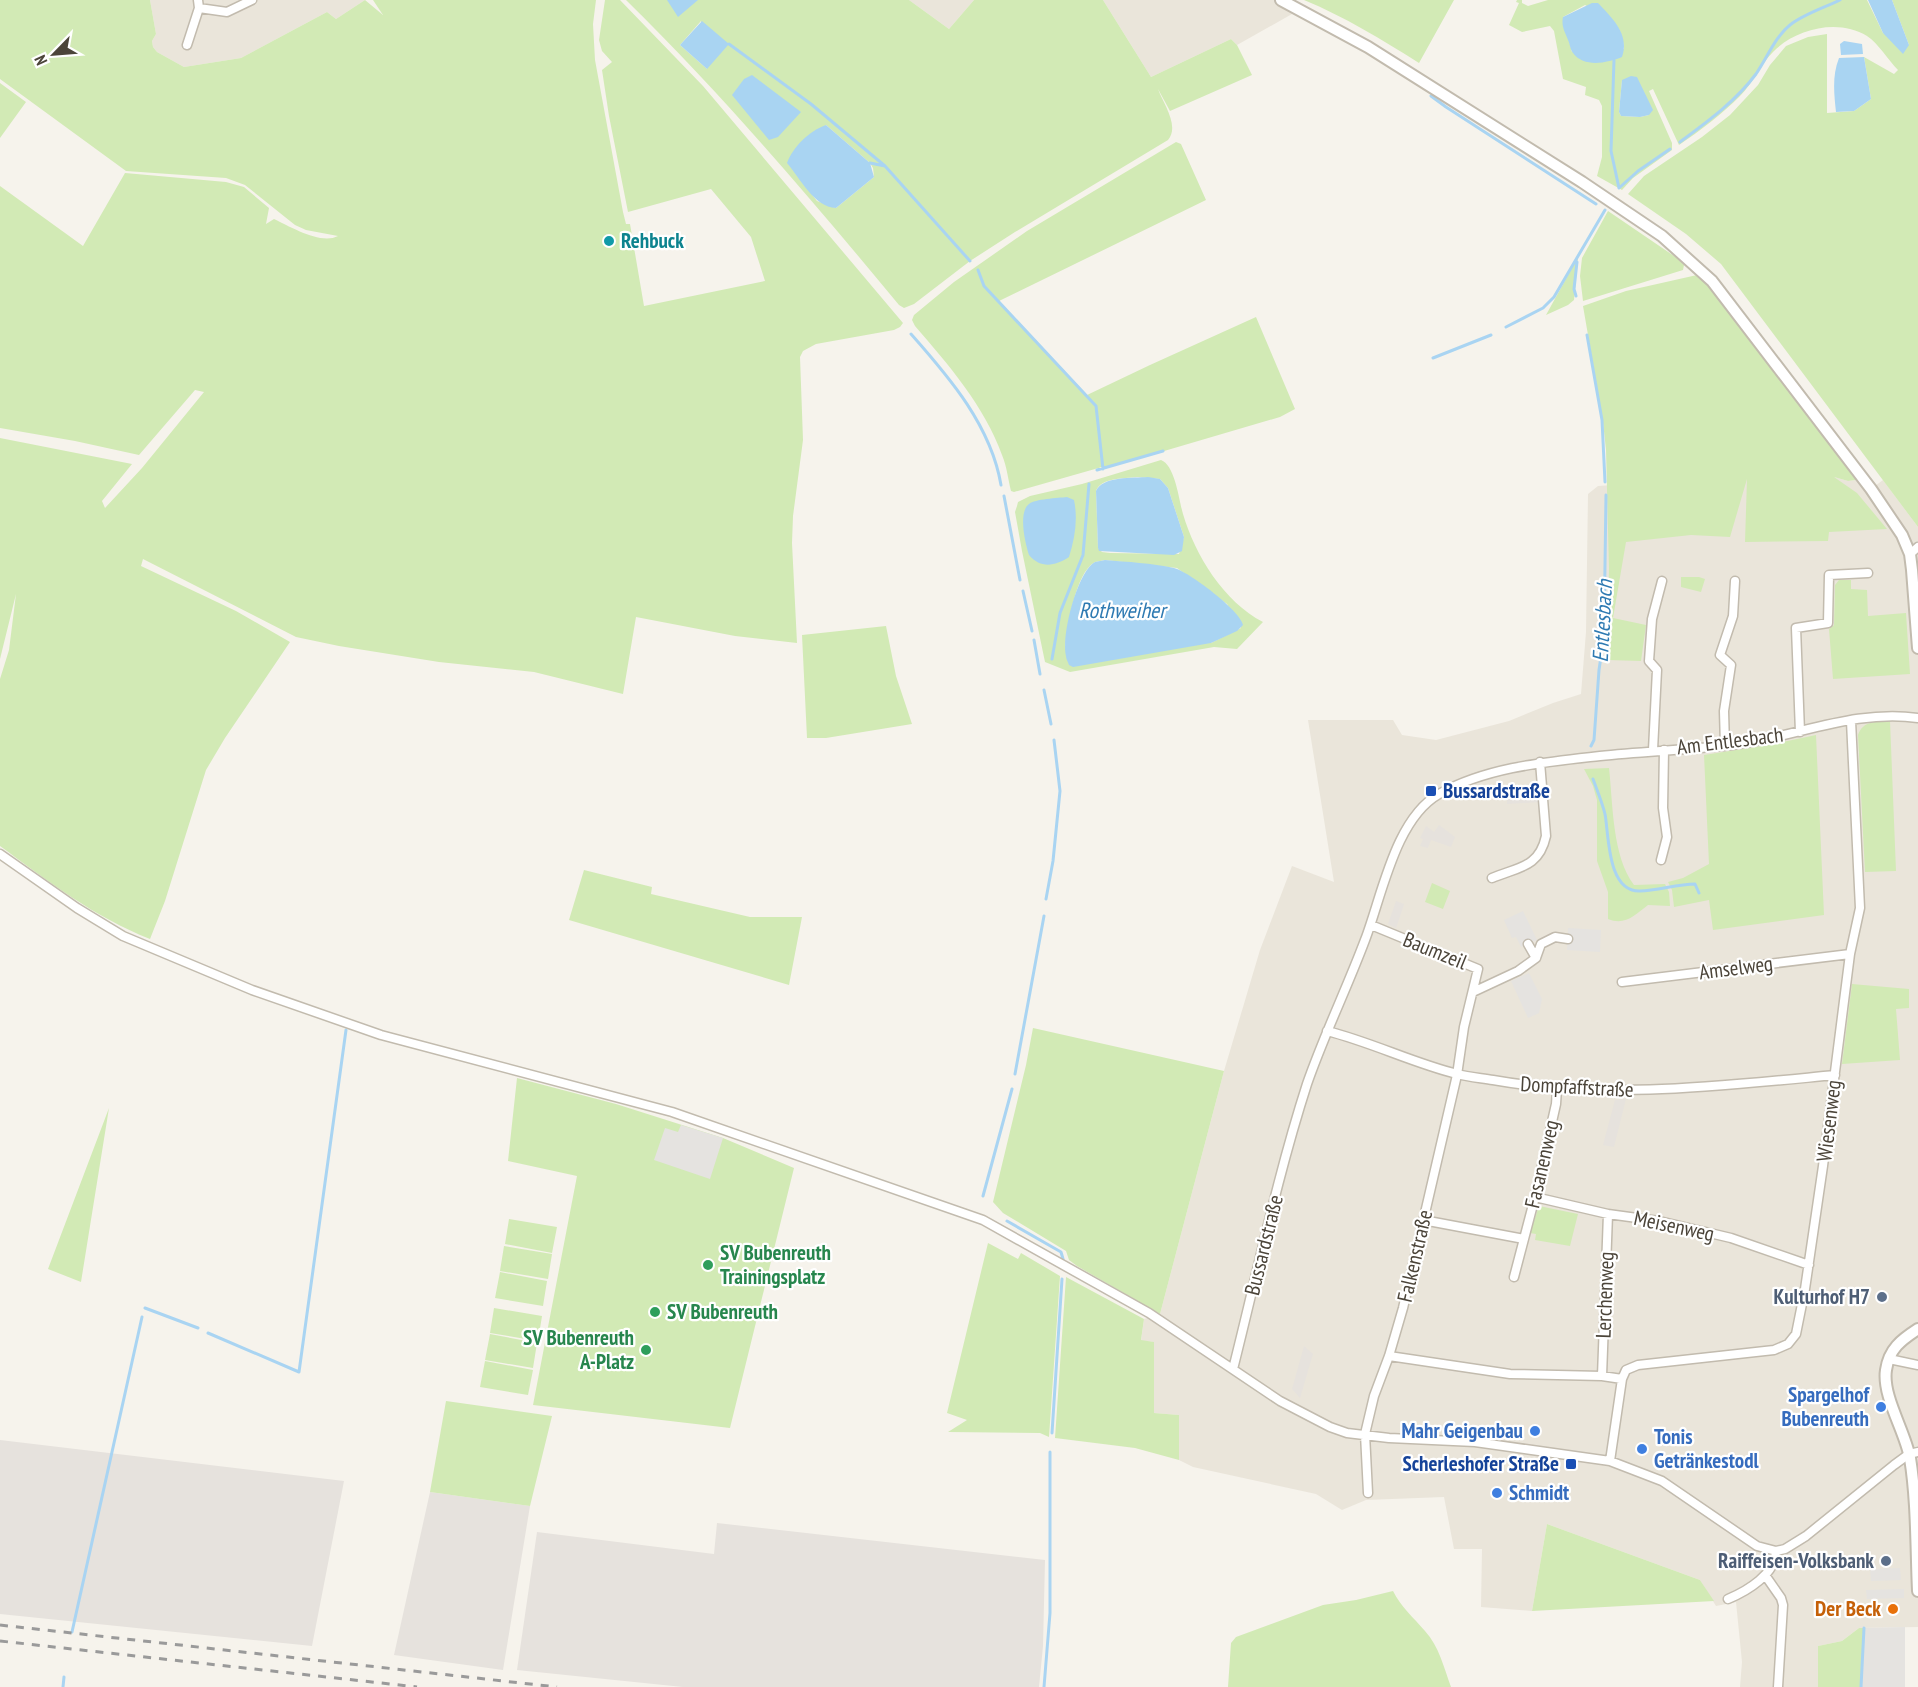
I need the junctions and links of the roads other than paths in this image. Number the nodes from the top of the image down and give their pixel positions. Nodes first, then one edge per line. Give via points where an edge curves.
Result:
1 (252, 0) edge
2 (1281, 0) edge
3 (198, 4) edge
4 (187, 45) dead end
5 (1914, 550) edge
6 (1868, 573) dead end
7 (1662, 581) dead end
8 (1735, 581) dead end
9 (1918, 648) edge
10 (1918, 718) edge
11 (1851, 721) junction
12 (1800, 732) junction
13 (1725, 746) junction
14 (1653, 750) junction
15 (1664, 750) junction
16 (1540, 762) junction
17 (0, 854) edge
18 (1661, 860) dead end
19 (1492, 878) dead end
20 (1371, 925) junction
21 (1568, 939) dead end
22 (1528, 945) dead end
23 (1850, 954) junction
24 (1536, 958) junction
25 (1622, 982) dead end
26 (1473, 992) junction
27 (1327, 1031) junction
28 (1457, 1075) junction
29 (1835, 1075) junction
30 (1557, 1089) junction
31 (1535, 1197) junction
32 (1608, 1214) junction
33 (1423, 1220) junction
34 (1524, 1239) junction
35 (1809, 1265) junction
36 (1514, 1277) dead end
37 (1918, 1329) edge
38 (1389, 1356) junction
39 (1888, 1359) junction
40 (1918, 1365) edge
41 (1233, 1369) junction
42 (1602, 1376) junction
43 (1622, 1379) junction
44 (1365, 1434) junction
45 (1914, 1453) edge
46 (1610, 1461) junction
47 (1368, 1493) dead end
48 (1776, 1551) junction
49 (1765, 1575) junction
50 (1918, 1591) edge
51 (1728, 1599) dead end
52 (1778, 1687) edge

1 - 3 street via 227,12
2 - 5 street via 1368,47 1662,236 1712,281
3 - 4 street
5 - 9 street
6 - 12 street via 1829,575 1828,623 1796,628
7 - 14 street via 1652,619 1649,661 1657,670
8 - 13 street via 1733,616 1720,655 1731,665 1724,711
10 - 11 street, Am Entlesbach
11 - 12 street, Am Entlesbach
11 - 23 street, Wiesenweg via 1860,908
12 - 13 street, Am Entlesbach
13 - 15 street, Am Entlesbach
14 - 15 street, Am Entlesbach
14 - 16 street, Am Entlesbach
15 - 18 street via 1662,808 1667,837
16 - 19 street via 1544,848 1522,867
16 - 20 street, Bussardstraße via 1466,781 1436,795 1420,809 1402,838
17 - 41 street via 123,936 252,990 381,1035 672,1112 982,1220 1149,1313
20 - 26 street, Baumzeil via 1478,969
20 - 27 street, Bussardstraße
21 - 24 street, Baumzeil via 1555,938 1541,944
22 - 24 street
23 - 25 street, Amselweg
23 - 29 street, Wiesenweg
24 - 26 street, Baumzeil via 1519,974
26 - 28 street, Baumzeil
27 - 28 street, Dompfaffstraße
27 - 41 street, Bussardstraße via 1306,1087
28 - 30 street, Dompfaffstraße
28 - 33 street, Falkenstraße
29 - 30 street, Dompfaffstraße via 1676,1090
29 - 35 street, Wiesenweg
30 - 31 street, Fasanenweg
31 - 32 street, Meisenweg
31 - 34 street, Fasanenweg
32 - 35 street, Meisenweg via 1731,1238
32 - 42 street, Lerchenweg
33 - 34 street
33 - 38 street, Falkenstraße
34 - 36 street, Fasanenweg
35 - 43 street, Wiesenweg via 1797,1334 1788,1344 1748,1354 1638,1365 1626,1370
37 - 39 street via 1899,1341
38 - 42 street via 1510,1374
38 - 44 street, Falkenstraße
39 - 40 street
39 - 45 street via 1887,1390
41 - 44 street via 1305,1415 1347,1433
42 - 43 street
43 - 46 street
44 - 46 street via 1475,1442
44 - 47 street
45 - 48 street via 1872,1481 1806,1536
45 - 50 street
46 - 48 street via 1662,1481 1756,1546
48 - 49 street
49 - 51 street
49 - 52 street via 1783,1605

